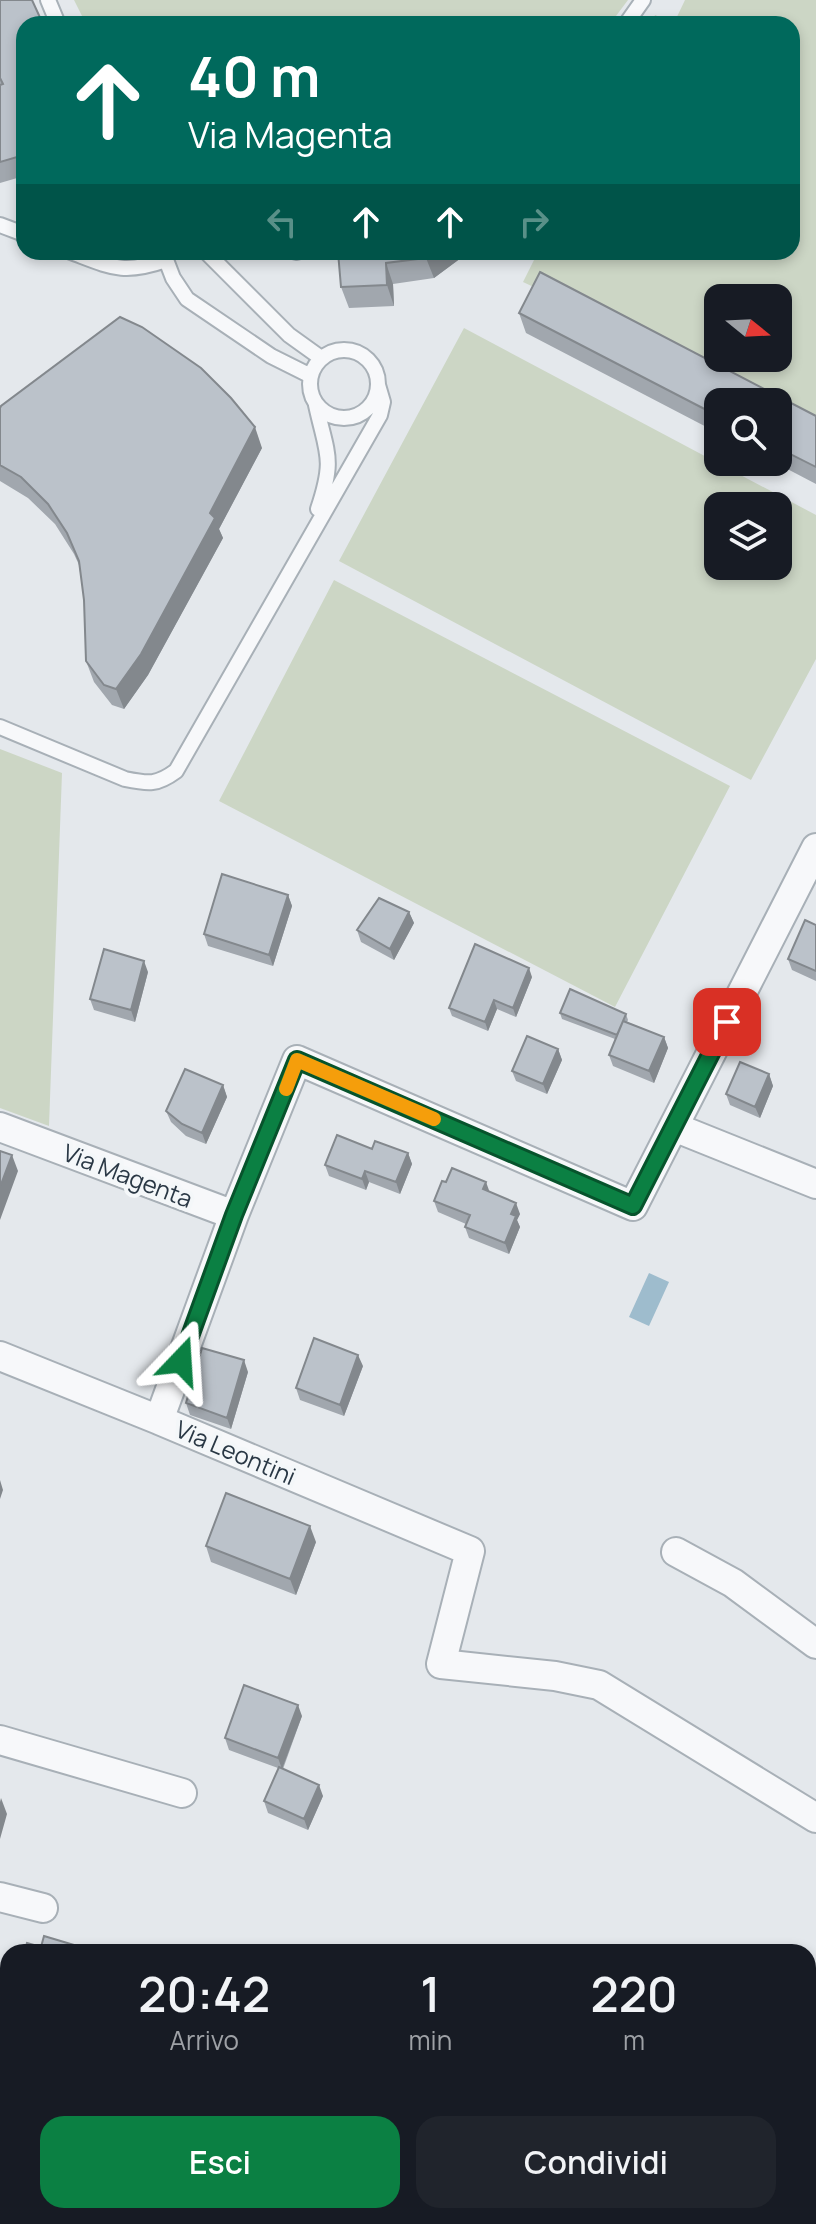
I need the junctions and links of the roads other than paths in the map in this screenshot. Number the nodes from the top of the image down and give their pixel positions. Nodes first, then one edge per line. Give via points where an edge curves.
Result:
1 (92, 260) edge
2 (158, 260) edge
3 (166, 260) edge
4 (214, 260) edge
5 (321, 358) junction
6 (311, 376) junction
7 (378, 385) junction
8 (315, 402) junction
9 (309, 536) junction
10 (0, 727) edge
11 (816, 848) edge
12 (0, 1127) edge
13 (674, 1127) junction
14 (816, 1184) edge
15 (234, 1215) junction
16 (0, 1356) edge
17 (159, 1420) junction
18 (676, 1552) dead end
19 (816, 1644) edge
20 (0, 1740) edge
21 (182, 1793) dead end
22 (816, 1818) edge
23 (0, 1897) edge
24 (43, 1908) dead end

1 - 2 lane via 141,269
3 - 6 lane via 187,299 271,356
4 - 5 lane via 289,335
5 - 6 lane
5 - 7 lane via 339,349 358,352 373,366
6 - 8 lane
7 - 8 lane via 372,404 356,416 330,415
7 - 9 lane via 380,415
8 - 9 lane via 330,466
9 - 10 lane via 185,759 161,782 125,779
11 - 13 street
12 - 15 street, Via Magenta
13 - 14 street
13 - 15 street via 633,1206 297,1060
15 - 17 street, Via Leontini
16 - 17 street
17 - 22 street, Via Leontini via 470,1551 441,1664 599,1685
18 - 19 street via 733,1583
20 - 21 street
23 - 24 street

